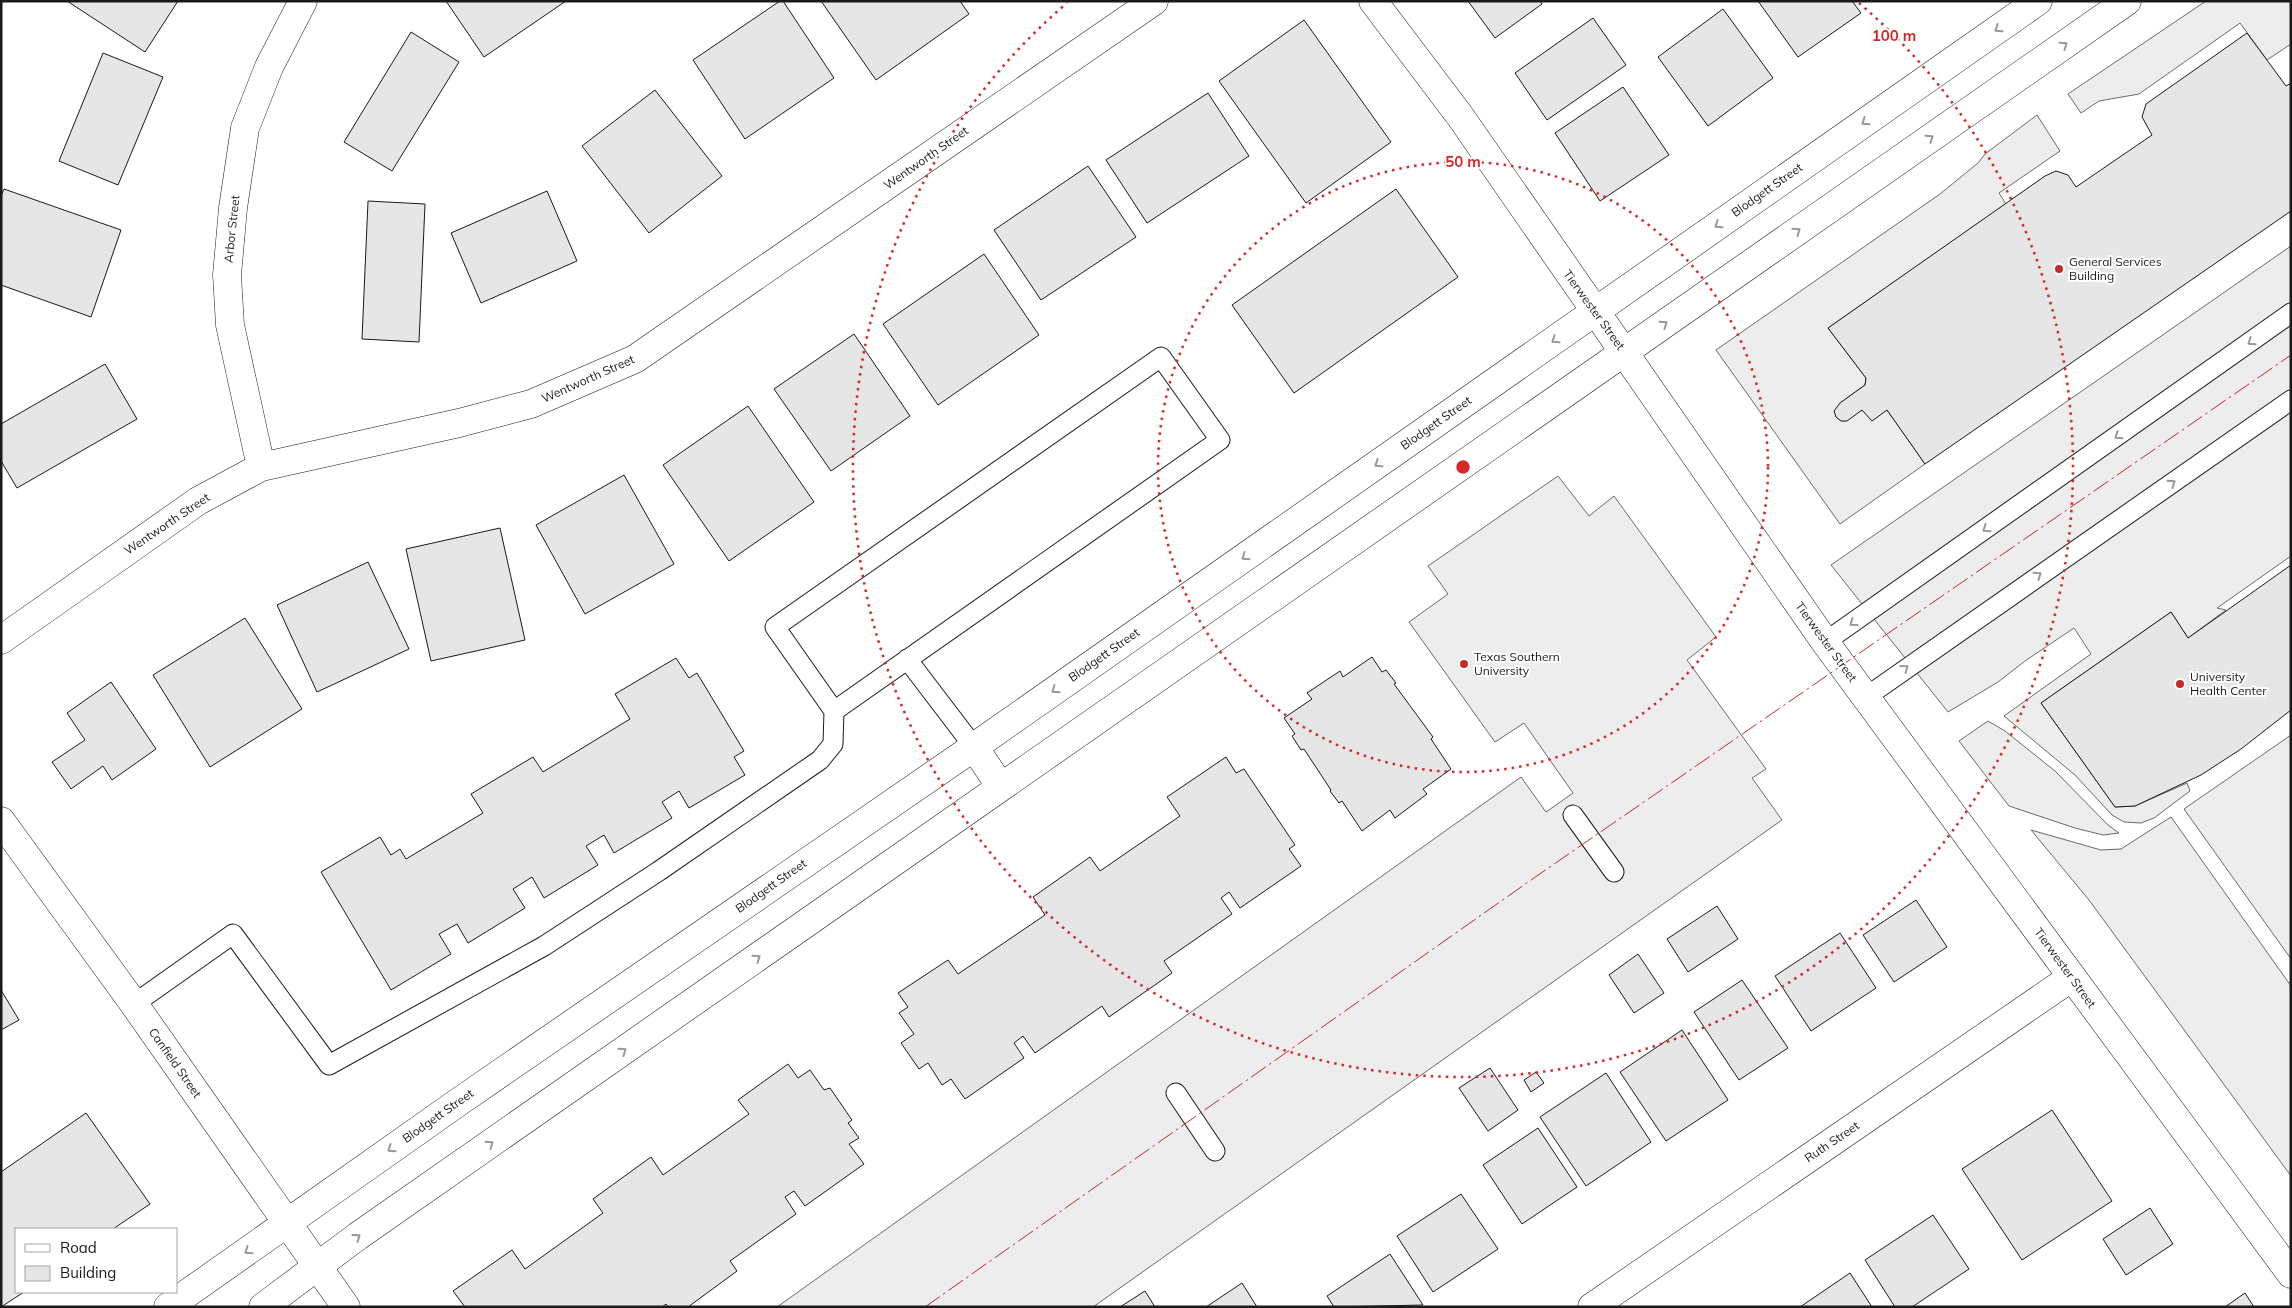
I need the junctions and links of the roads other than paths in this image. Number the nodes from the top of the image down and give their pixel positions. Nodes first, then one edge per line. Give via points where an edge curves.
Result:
1 (303, 1) edge
2 (1154, 1) edge
3 (1373, 1) edge
4 (2038, 1) edge
5 (2127, 1) edge
6 (1594, 312) junction
7 (2291, 314) edge
8 (1624, 352) junction
9 (2291, 400) edge
10 (261, 467) junction
11 (1, 640) edge
12 (1825, 642) junction
13 (908, 659) junction
14 (1866, 697) junction
15 (834, 711) junction
16 (974, 747) junction
17 (1001, 787) junction
18 (1573, 815) dead end
19 (1, 821) edge
20 (1614, 872) dead end
21 (2072, 977) junction
22 (134, 1004) junction
23 (1176, 1093) dead end
24 (1215, 1150) dead end
25 (287, 1223) junction
26 (318, 1266) junction
27 (2291, 1274) edge
28 (168, 1307) edge
29 (262, 1307) edge
30 (346, 1307) edge
31 (1592, 1307) edge

1 - 10 main road, Arbor Street via 270,67 245,128 233,208 227,275 230,325
2 - 10 main road, Wentworth Street via 635,359 531,404
3 - 6 main road, Tierwester Street via 1460,116
4 -> 6 main road, Blodgett Street
8 -> 5 main road
6 - 8 main road, Tierwester Street
6 -> 16 main road, Blodgett Street
7 -> 12 lane
8 - 12 main road, Tierwester Street
8 - 17 main road
14 -> 9 lane
10 - 11 main road, Wentworth Street via 198,501
12 - 14 main road, Tierwester Street
13 - 15 lane
13 - 15 lane via 1220,440 1161,356 775,627
13 - 16 lane
14 - 21 main road, Tierwester Street
15 - 22 lane via 833,744 820,760 659,872 544,946 329,1066 233,934
16 - 17 main road
16 -> 25 main road, Blodgett Street
26 -> 17 main road
18 - 20 lane
19 - 22 main road, Canfield Street
21 - 27 main road, Tierwester Street
21 - 31 main road, Ruth Street
22 - 25 main road, Canfield Street
23 - 24 lane
25 - 26 main road, Canfield Street
25 -> 28 main road, Blodgett Street
26 - 29 main road
26 - 30 main road, Canfield Street

